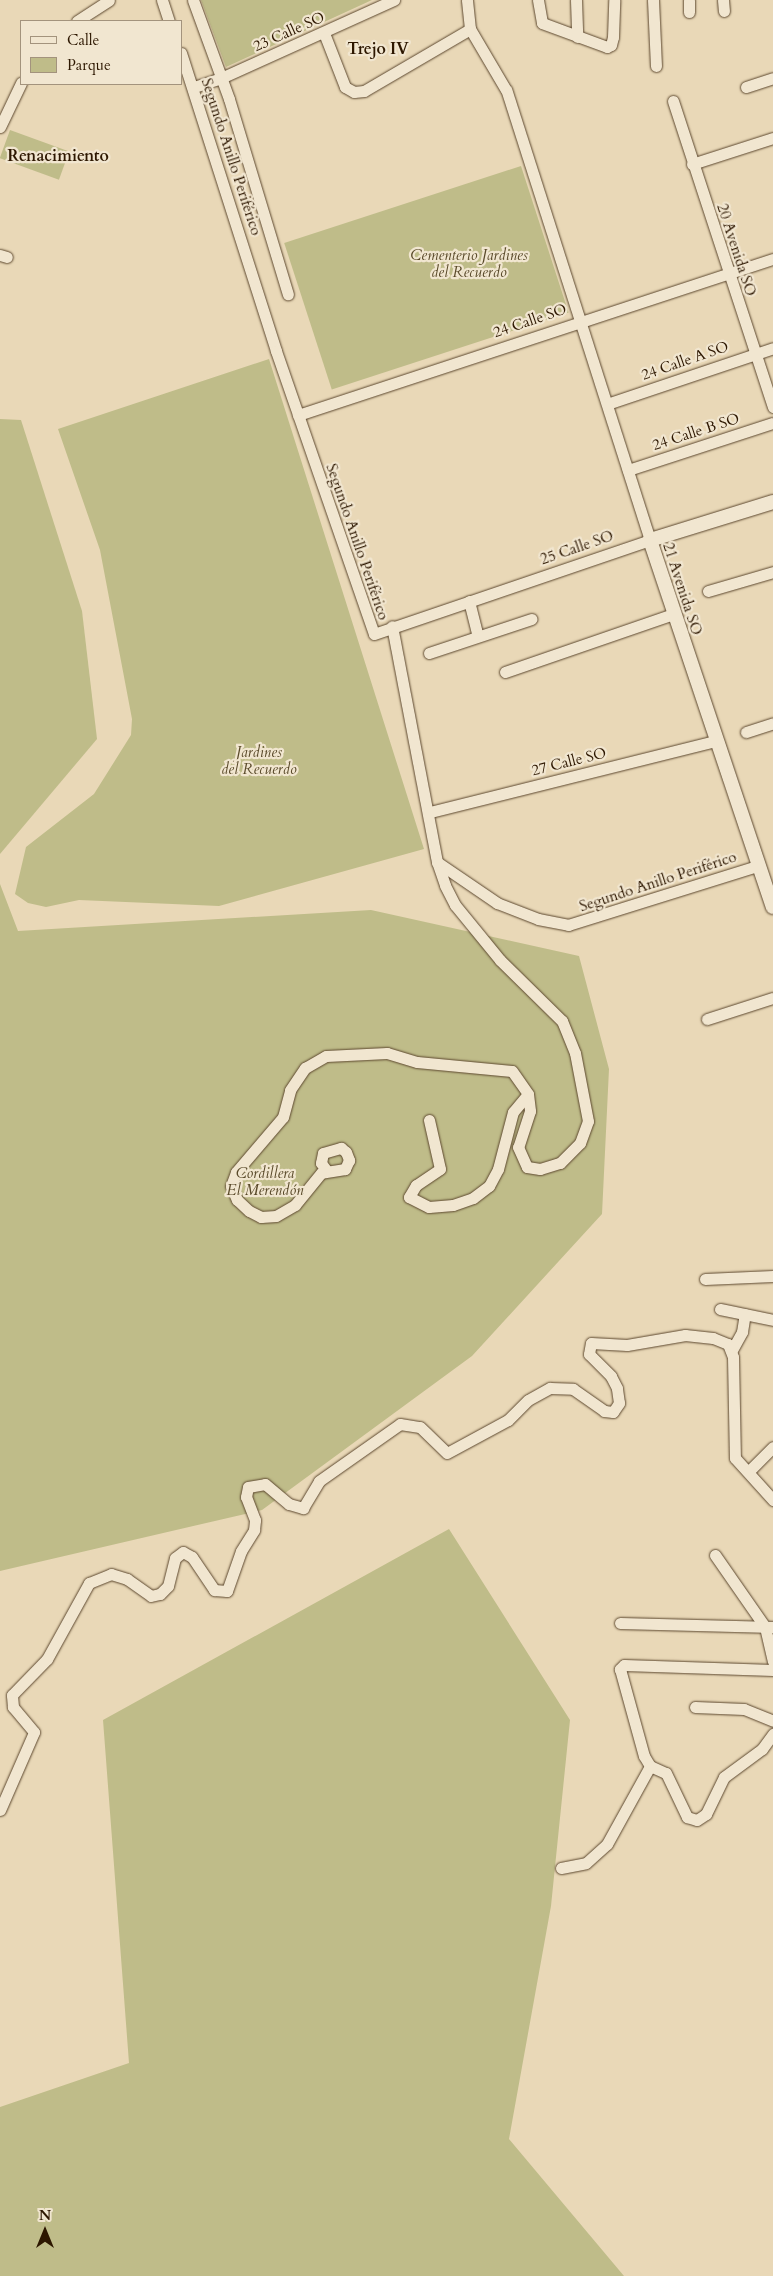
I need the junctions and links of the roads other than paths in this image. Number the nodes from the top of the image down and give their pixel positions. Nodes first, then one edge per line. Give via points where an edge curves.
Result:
1 (108, 0) edge
2 (162, 0) edge
3 (193, 0) edge
4 (394, 0) edge
5 (467, 0) edge
6 (538, 0) edge
7 (576, 0) edge
8 (614, 0) edge
9 (653, 0) edge
10 (78, 20) edge
11 (170, 20) edge
12 (470, 28) junction
13 (324, 33) junction
14 (578, 37) junction
15 (182, 56) edge
16 (656, 66) dead end
17 (221, 78) junction
18 (773, 78) edge
19 (20, 85) edge
20 (194, 87) junction
21 (746, 87) dead end
22 (673, 101) dead end
23 (0, 127) edge
24 (773, 138) edge
25 (692, 164) junction
26 (773, 259) edge
27 (727, 272) junction
28 (288, 294) dead end
29 (581, 320) junction
30 (773, 348) edge
31 (755, 353) junction
32 (607, 404) junction
33 (773, 407) edge
34 (298, 415) junction
35 (773, 423) edge
36 (628, 470) junction
37 (773, 502) edge
38 (650, 540) junction
39 (773, 572) edge
40 (708, 591) dead end
41 (466, 602) junction
42 (673, 614) junction
43 (531, 619) dead end
44 (392, 626) junction
45 (476, 632) junction
46 (429, 653) dead end
47 (505, 672) dead end
48 (773, 723) edge
49 (746, 732) dead end
50 (715, 741) junction
51 (430, 812) junction
52 (437, 862) junction
53 (757, 866) junction
54 (773, 907) edge
55 (773, 998) edge
56 (707, 1019) dead end
57 (528, 1094) junction
58 (429, 1120) dead end
59 (327, 1171) dead end
60 (773, 1276) edge
61 (705, 1280) dead end
62 (720, 1309) dead end
63 (745, 1314) junction
64 (773, 1320) edge
65 (732, 1350) junction
66 (773, 1447) edge
67 (749, 1471) junction
68 (773, 1500) edge
69 (715, 1555) dead end
70 (620, 1623) dead end
71 (769, 1627) edge
72 (773, 1661) edge
73 (773, 1670) edge
74 (695, 1707) dead end
75 (773, 1721) edge
76 (773, 1734) edge
77 (650, 1766) junction
78 (5, 1782) edge
79 (0, 1810) edge
80 (561, 1868) dead end

1 - 10 street
2 - 11 street
3 - 17 street, Segundo Anillo Periférico
4 - 13 street, 23 Calle SO
5 - 12 street
6 - 14 street via 542,23
7 - 14 street
8 - 14 street via 612,45 599,47
9 - 16 street
12 - 13 street via 364,91 354,92 346,87
12 - 29 street via 506,90
13 - 17 street, 23 Calle SO
15 - 20 street, Segundo Anillo Periférico
17 - 20 street, 23 Calle SO
17 - 28 street, Segundo Anillo Periférico
18 - 21 street
19 - 23 street
20 - 34 street, Segundo Anillo Periférico
22 - 25 street, 20 Avenida SO
24 - 25 street
25 - 27 street, 20 Avenida SO
26 - 27 street, 24 Calle SO
27 - 29 street, 24 Calle SO
27 - 31 street, 20 Avenida SO
29 - 32 street, 21 Avenida SO
29 - 34 street, 24 Calle SO
30 - 31 street, 24 Calle A SO
31 - 32 street, 24 Calle A SO
31 - 33 street, 20 Avenida SO
32 - 36 street, 21 Avenida SO
34 - 44 street, Segundo Anillo Periférico via 372,634
35 - 36 street, 24 Calle B SO
36 - 38 street, 21 Avenida SO
37 - 38 street, 25 Calle SO
38 - 41 street, 25 Calle SO
38 - 42 street, 21 Avenida SO
39 - 40 street
41 - 44 street, 25 Calle SO
41 - 45 street
42 - 47 street
42 - 50 street, 21 Avenida SO
43 - 45 street
44 - 51 street, Segundo Anillo Periférico
45 - 46 street
48 - 49 street
50 - 51 street, 27 Calle SO
50 - 53 street, 21 Avenida SO
51 - 52 street, Segundo Anillo Periférico
52 - 53 street, Segundo Anillo Periférico via 497,903 538,919 568,925
52 - 57 street via 455,904 500,960 562,1020 575,1053 588,1121 580,1143 560,1163 540,1168 527,1167 520,1157 518,1147 530,1110
53 - 54 street, 21 Avenida SO
55 - 56 street
57 - 58 street via 513,1112 498,1169 489,1186 473,1198 453,1205 429,1207 410,1197 416,1185 440,1169
57 - 59 street via 512,1071 417,1062 387,1053 326,1056 305,1068 290,1090 283,1117 236,1172 231,1186 236,1200 249,1211 261,1217 276,1216 295,1205
60 - 61 street
62 - 63 street
63 - 64 street
63 - 65 street via 742,1332
65 - 67 street via 733,1449 738,1463
65 - 78 street via 722,1340 685,1335 627,1345 595,1341 589,1345 589,1354 611,1376 617,1388 619,1403 613,1412 604,1411 573,1389 550,1388 528,1400 508,1420 452,1452 442,1451 416,1425 393,1427 319,1481 303,1508 289,1504 271,1486 251,1485 246,1498 254,1530 241,1551 226,1590 214,1590 192,1556 183,1552 175,1558 168,1586 160,1594 151,1596 127,1579 111,1574 95,1579 84,1590 47,1659 12,1695 13,1707 34,1732
66 - 67 street
67 - 68 street
69 - 71 street
70 - 71 street
71 - 72 street
73 - 77 street via 621,1666 639,1742
74 - 75 street via 744,1709
76 - 77 street via 762,1749 724,1777 706,1814 697,1820 687,1817 666,1773
77 - 80 street via 607,1844 586,1863
78 - 79 street

